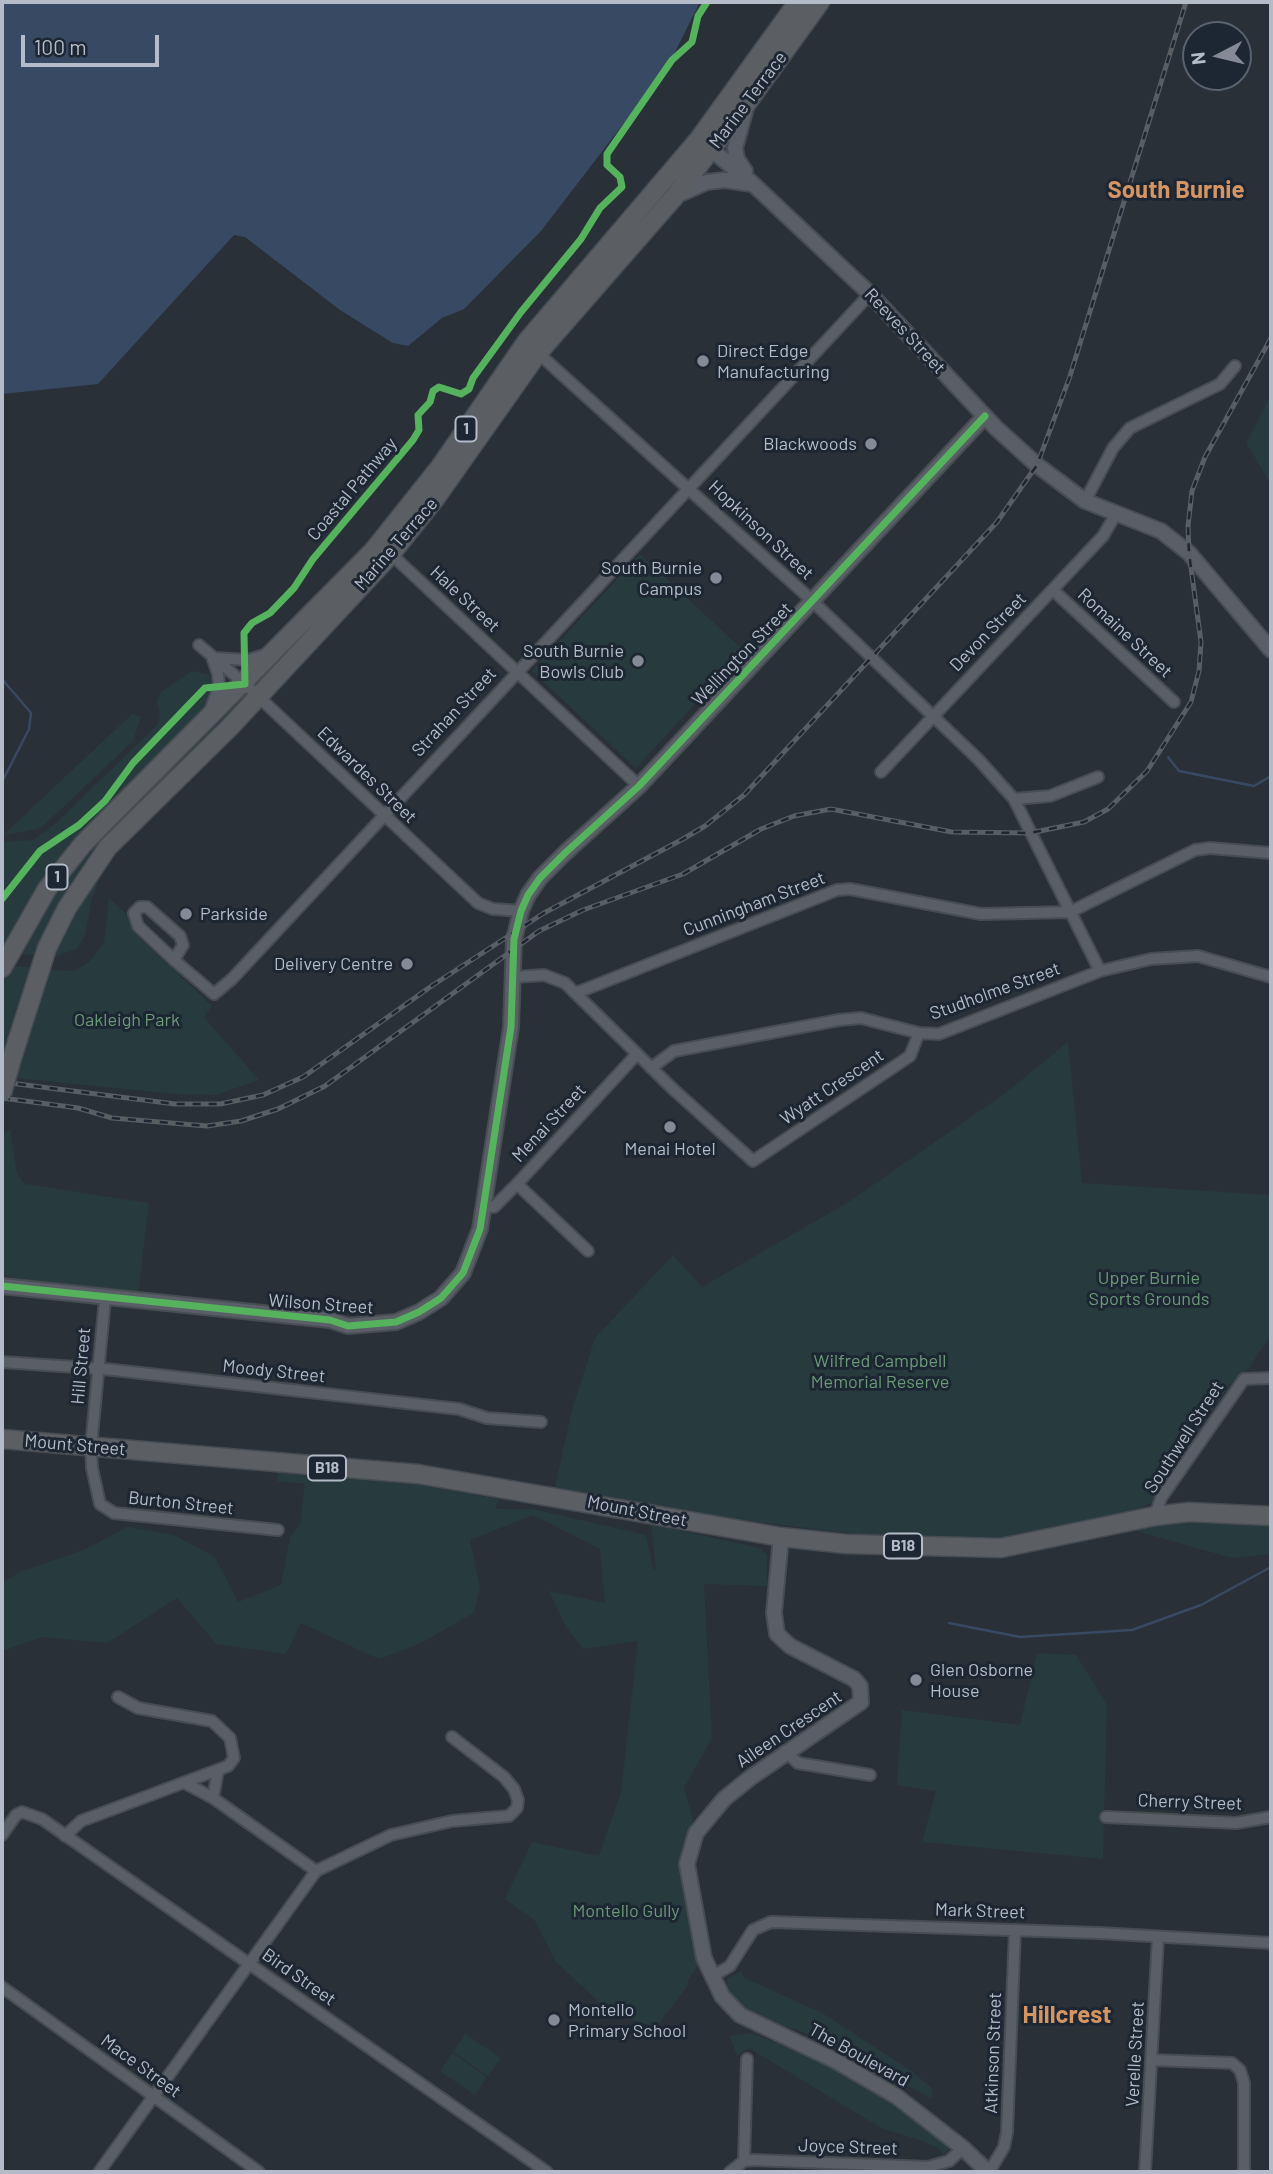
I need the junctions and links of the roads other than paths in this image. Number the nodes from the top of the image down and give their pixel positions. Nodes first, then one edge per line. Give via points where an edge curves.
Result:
1 (797, 2) edge
2 (820, 2) edge
3 (747, 103) junction
4 (706, 144) junction
5 (753, 184) junction
6 (675, 196) junction
7 (870, 294) junction
8 (538, 353) junction
9 (1235, 366) dead end
10 (985, 416) junction
11 (688, 487) junction
12 (1085, 501) junction
13 (1116, 514) junction
14 (391, 554) junction
15 (1053, 590) junction
16 (813, 602) junction
17 (199, 645) dead end
18 (279, 649) junction
19 (1271, 650) edge
20 (212, 657) junction
21 (517, 671) junction
22 (251, 690) junction
23 (1174, 702) dead end
24 (932, 715) junction
25 (196, 732) junction
26 (881, 772) dead end
27 (1098, 777) dead end
28 (639, 786) junction
29 (1014, 799) junction
30 (383, 815) junction
31 (1271, 853) edge
32 (521, 911) junction
33 (1070, 912) junction
34 (174, 960) junction
35 (2, 968) edge
36 (1100, 971) junction
37 (514, 977) junction
38 (1271, 977) edge
39 (576, 993) junction
40 (919, 1033) junction
41 (637, 1054) junction
42 (651, 1068) junction
43 (2, 1093) edge
44 (517, 1184) junction
45 (483, 1207) junction
46 (588, 1251) dead end
47 (2, 1286) edge
48 (105, 1298) junction
49 (2, 1362) edge
50 (98, 1369) junction
51 (1271, 1378) edge
52 (541, 1422) dead end
53 (2, 1439) edge
54 (92, 1441) junction
55 (1155, 1516) junction
56 (1271, 1516) edge
57 (278, 1530) dead end
58 (781, 1537) junction
59 (118, 1697) dead end
60 (452, 1737) dead end
61 (785, 1751) junction
62 (218, 1770) junction
63 (870, 1774) dead end
64 (185, 1783) junction
65 (213, 1798) junction
66 (1106, 1817) dead end
67 (1271, 1817) edge
68 (2, 1835) edge
69 (65, 1836) junction
70 (316, 1871) junction
71 (1015, 1930) junction
72 (1158, 1937) junction
73 (1271, 1943) edge
74 (248, 1964) junction
75 (711, 1977) junction
76 (2, 1987) edge
77 (747, 2059) dead end
78 (1152, 2060) junction
79 (154, 2097) junction
80 (963, 2148) junction
81 (744, 2161) junction
82 (99, 2172) edge
83 (259, 2172) edge
84 (547, 2172) edge
85 (730, 2172) edge
86 (988, 2172) edge
87 (1145, 2172) edge
88 (1244, 2172) edge

1 - 4 highway, Marine Terrace / 1
2 - 3 highway, Marine Terrace / 1
3 - 4 highway, Marine Terrace / 1
3 - 5 street via 735,148
4 - 5 street, Reeves Street
4 - 6 highway, Marine Terrace / 1
4 - 18 highway, Marine Terrace / 1 via 527,341 440,467 373,551
5 - 6 street via 707,182
5 - 7 street, Reeves Street
6 - 8 highway, Marine Terrace / 1
7 - 10 street, Reeves Street
7 - 11 street, Strahan Street
8 - 11 street, Hopkinson Street
8 - 14 highway, Marine Terrace / 1
9 - 12 street via 1220,384 1130,428 1113,448
10 - 12 street, Reeves Street via 1037,465
10 - 16 street, Wellington Street
11 - 16 street, Hopkinson Street
11 - 21 street, Strahan Street
12 - 13 street, Reeves Street
13 - 15 street, Devon Street via 1103,536
13 - 19 street, Reeves Street via 1161,531 1189,553
14 - 21 street, Hale Street
14 - 22 highway, Marine Terrace / 1
15 - 23 street, Romaine Street
15 - 24 street, Devon Street
16 - 24 street, Hopkinson Street
16 - 28 street, Wellington Street
17 - 20 street, Edwardes Street
18 - 20 street via 249,660
18 - 22 highway, Marine Terrace / 1
20 - 22 street, Edwardes Street
20 - 25 street via 219,687
21 - 28 street, Hale Street
21 - 30 street, Strahan Street
22 - 25 highway, Marine Terrace / 1
22 - 30 street, Edwardes Street
22 - 43 highway, Marine Terrace / 1, bridge via 230,727 108,847 67,908 47,948
24 - 26 street, Devon Street
24 - 29 street, Hopkinson Street
25 - 35 highway, Marine Terrace / 1 via 83,844 47,889
27 - 29 street via 1051,796
28 - 32 street, Wellington Street via 540,878
29 - 33 street, Hopkinson Street
30 - 32 street, Edwardes Street via 478,903
30 - 34 street, Strahan Street via 214,994
31 - 33 street, Cunningham Street via 1195,850
32 - 37 street, Wilson Street via 514,939
33 - 36 street, Hopkinson Street
33 - 39 street, Cunningham Street via 981,914 837,890
34 - 34 street, Strahan Street via 183,945 180,936 161,917 140,907 134,913 138,926
36 - 38 street, Studholme Street via 1179,955
36 - 40 street, Studholme Street via 939,1034
37 - 39 street via 554,977
37 - 45 street, Wilson Street via 507,1057
39 - 41 street
40 - 42 street, Studholme Street via 861,1018 839,1020 674,1051
40 - 42 street, Wyatt Crescent via 911,1056 753,1161
41 - 42 street
41 - 44 street, Menai Street
44 - 45 street, Menai Street via 494,1207
44 - 46 street
45 - 48 street, Wilson Street via 473,1253 453,1288 396,1322 348,1326 330,1320
47 - 48 street, Wilson Street
48 - 50 street, Hill Street
49 - 50 street, Moody Street
50 - 52 street, Moody Street
50 - 54 street, Hill Street
51 - 55 street, Southwell Street via 1244,1379 1161,1498
53 - 54 highway, Mount Street / B18
54 - 57 street, Burton Street via 100,1504 114,1513
54 - 58 highway, Mount Street / B18 via 418,1474
55 - 56 highway, Mount Street / B18 via 1188,1512
55 - 58 highway, Mount Street / B18 via 1000,1548 846,1544
58 - 61 street, Aileen Crescent via 774,1613 777,1634 790,1646 854,1679 861,1693 861,1702 854,1709
59 - 62 street via 138,1708 212,1721 230,1738 234,1750 228,1766
60 - 70 street via 514,1789 519,1800 509,1816 452,1821 391,1835
61 - 63 street via 798,1763
61 - 75 street, Aileen Crescent via 724,1799 706,1818 690,1847 688,1883
62 - 64 street
62 - 65 street
64 - 65 street
64 - 69 street via 81,1821
65 - 70 street
66 - 67 street, Cherry Street via 1236,1823
68 - 69 street, Bird Street via 16,1815 30,1813
69 - 74 street, Bird Street
70 - 74 street
71 - 72 street, Mark Street
71 - 75 street, Mark Street via 771,1922 753,1930 730,1966
71 - 86 street, Atkinson Street via 1007,2132 1004,2147
72 - 73 street, Mark Street
72 - 78 street, Verelle Street
74 - 79 street
74 - 84 street, Bird Street
75 - 80 street, The Boulevard via 740,2015 896,2096
76 - 79 street, Mace Street
77 - 81 street
78 - 87 street, Verelle Street
78 - 88 street via 1232,2063 1240,2070
79 - 82 street
79 - 83 street, Mace Street
80 - 81 street, Joyce Street via 949,2161 928,2168
80 - 86 street, The Boulevard
81 - 85 street

